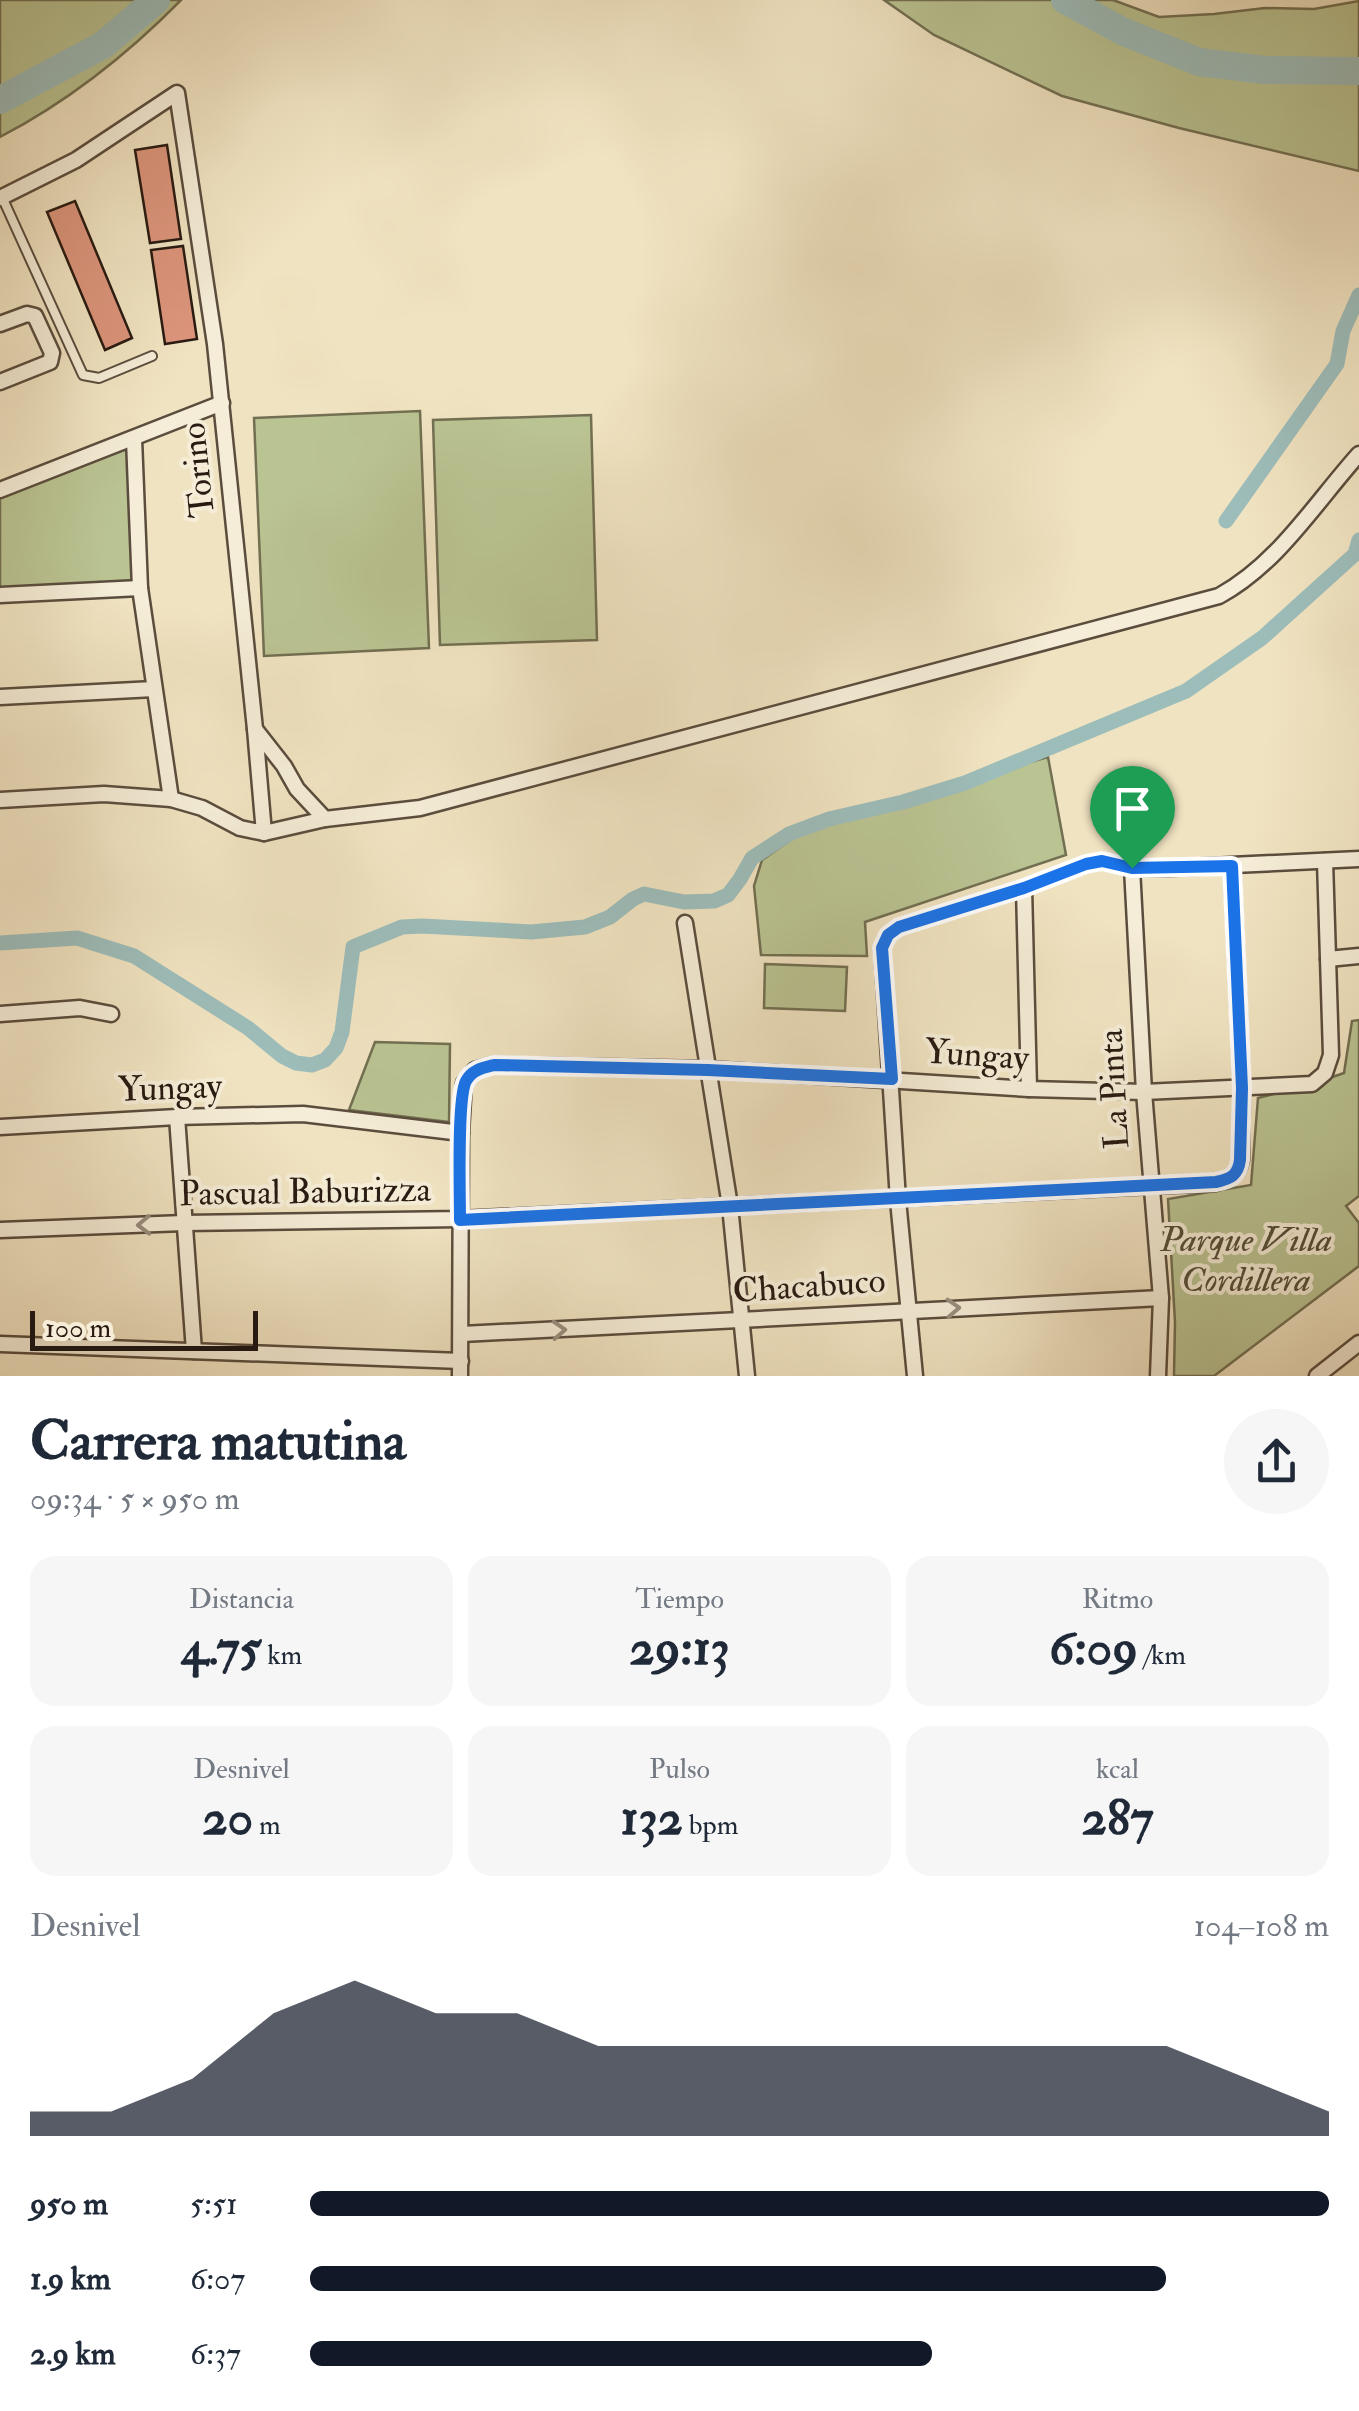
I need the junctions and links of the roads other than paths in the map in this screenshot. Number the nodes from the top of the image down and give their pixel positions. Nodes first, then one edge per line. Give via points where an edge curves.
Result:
1 (1, 198) edge
2 (0, 324) edge
3 (152, 356) dead end
4 (0, 382) edge
5 (222, 403) junction
6 (134, 439) junction
7 (1359, 454) edge
8 (0, 490) edge
9 (140, 588) junction
10 (0, 595) edge
11 (154, 689) junction
12 (0, 697) edge
13 (255, 729) junction
14 (171, 799) junction
15 (0, 800) edge
16 (325, 819) junction
17 (264, 833) junction
18 (1359, 860) edge
19 (1325, 861) junction
20 (1232, 866) junction
21 (1132, 868) junction
22 (1024, 888) junction
23 (685, 923) dead end
24 (1359, 956) edge
25 (1328, 959) junction
26 (0, 1014) edge
27 (111, 1014) dead end
28 (708, 1070) junction
29 (892, 1079) junction
30 (1242, 1088) junction
31 (1029, 1089) junction
32 (1144, 1092) junction
33 (177, 1117) junction
34 (0, 1127) edge
35 (461, 1133) junction
36 (1150, 1186) junction
37 (898, 1200) junction
38 (730, 1206) junction
39 (460, 1220) junction
40 (184, 1223) junction
41 (0, 1230) edge
42 (1161, 1298) junction
43 (908, 1310) junction
44 (743, 1322) junction
45 (462, 1334) junction
46 (1359, 1342) edge
47 (0, 1344) edge
48 (194, 1351) junction
49 (461, 1368) edge
50 (1156, 1372) edge
51 (746, 1376) edge
52 (915, 1376) edge
53 (1317, 1376) edge

1 - 3 lane via 83,375 99,378
1 - 5 street, Torino via 76,160 177,93
2 - 4 street via 35,316 52,353 50,362
5 - 6 street
5 - 13 street, Torino
6 - 8 street
6 - 9 street
7 - 16 street via 1281,546 1219,596 420,808
9 - 10 street
9 - 11 street
11 - 12 street
11 - 14 street
13 - 16 street
13 - 17 street, Torino
14 - 15 street via 104,794
14 - 17 street
16 - 17 street
18 - 19 street
19 - 20 street
19 - 25 street
20 - 21 street
20 - 30 street
21 - 22 street via 1102,861
21 - 32 street, La Pinta
22 - 29 street via 888,935 882,948
22 - 31 street
23 - 28 street
24 - 25 street
25 - 30 street, Yungay via 1331,1055 1325,1073 1312,1084
26 - 27 street via 80,1008
28 - 29 street, Yungay
28 - 35 street, Yungay via 494,1065 475,1070 464,1084
28 - 38 street
29 - 31 street, Yungay
29 - 37 street
30 - 32 street, Yungay
30 - 36 street, Pascual Baburizza via 1239,1170 1216,1182
31 - 32 street, Yungay
32 - 36 street, La Pinta
33 - 34 street, Yungay
33 - 35 street, Yungay via 303,1114
33 - 40 street
35 - 39 street
36 - 37 street, Pascual Baburizza
36 - 42 street, La Pinta
37 - 38 street, Pascual Baburizza
37 - 43 street
38 - 39 street, Pascual Baburizza
38 - 44 street
39 - 40 street, Pascual Baburizza
39 - 45 street
40 -> 41 street, Pascual Baburizza
40 - 48 street
43 -> 42 street, Chacabuco
42 - 50 street, La Pinta
43 - 44 street, Chacabuco
43 - 52 street
45 -> 44 street, Chacabuco
44 - 51 street
45 - 49 street
46 - 53 street
47 - 48 street
48 - 49 street

